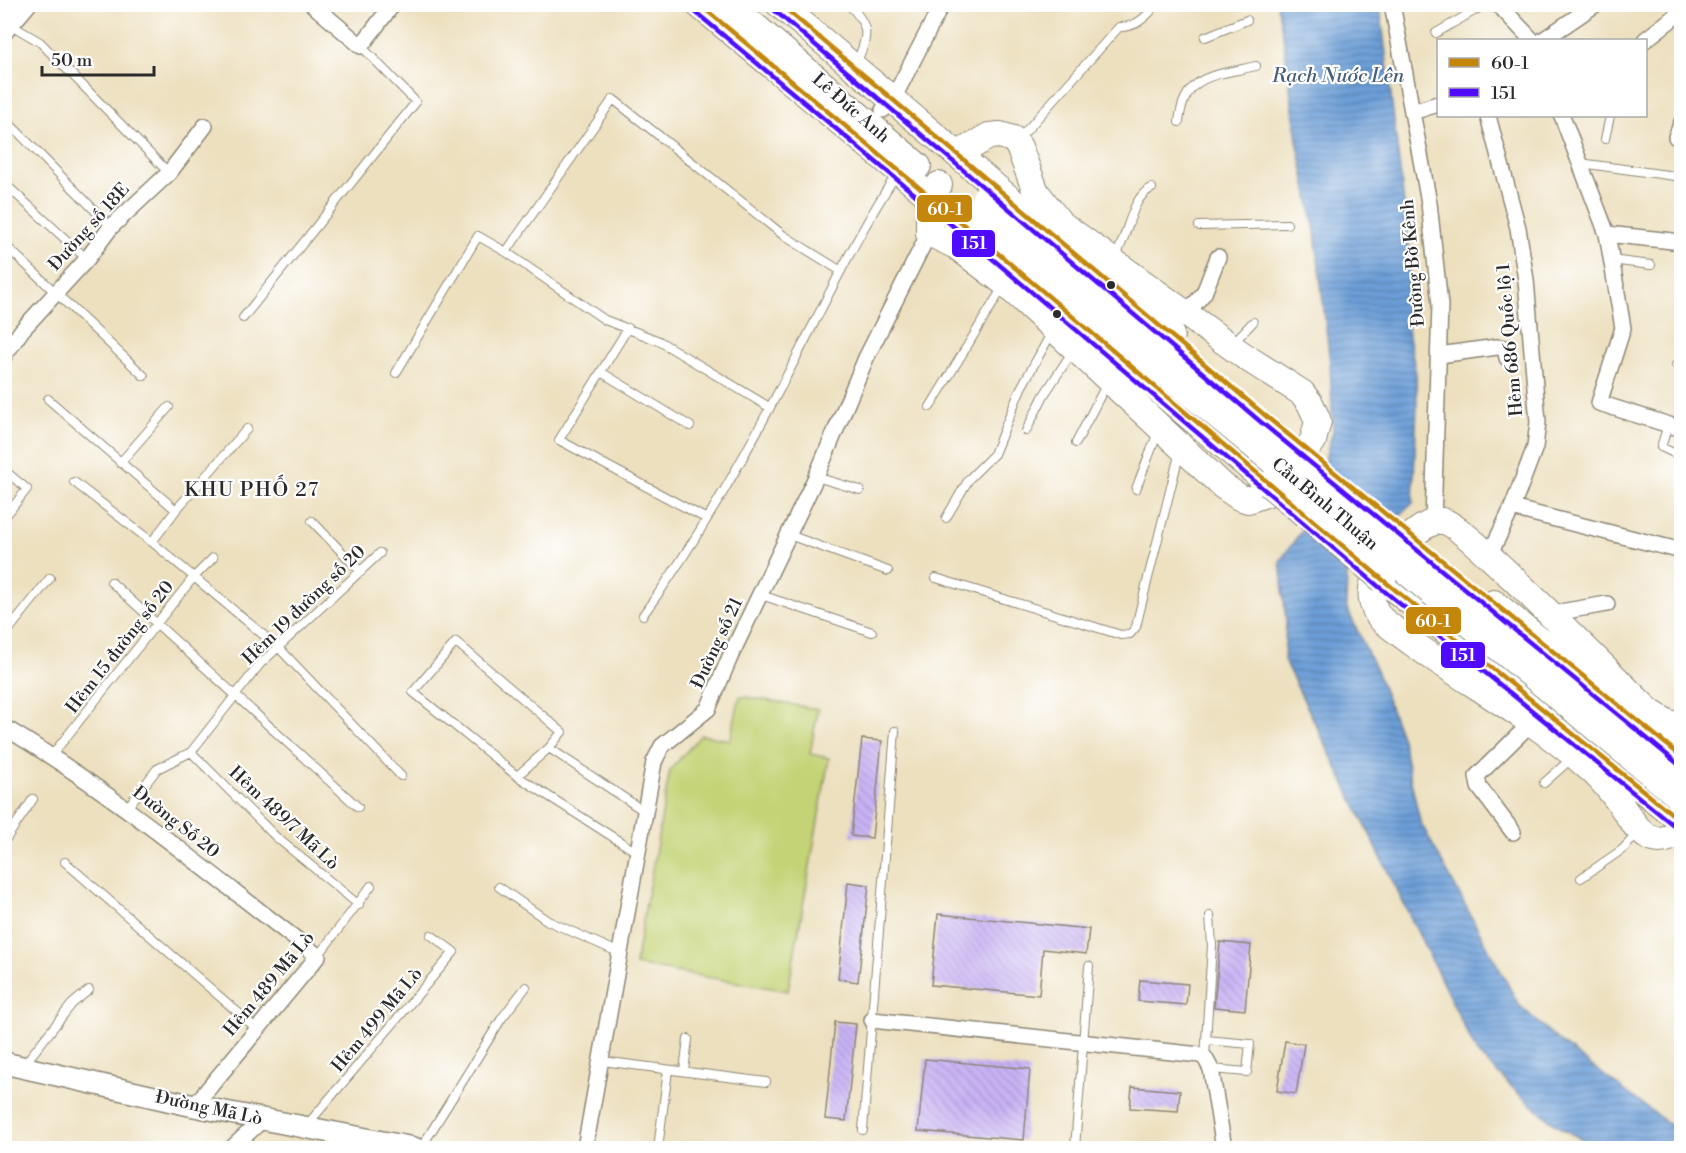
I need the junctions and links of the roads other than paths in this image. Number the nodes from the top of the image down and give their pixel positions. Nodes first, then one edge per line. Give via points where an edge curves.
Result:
1 (27, 4) edge
2 (312, 4) edge
3 (393, 4) edge
4 (698, 4) edge
5 (729, 4) edge
6 (756, 4) edge
7 (779, 4) edge
8 (848, 4) edge
9 (942, 4) edge
10 (1392, 4) edge
11 (1486, 4) edge
12 (1498, 4) edge
13 (1595, 5) edge
14 (1682, 11) edge
15 (1150, 12) dead end
16 (1247, 20) dead end
17 (6, 26) edge
18 (1436, 33) dead end
19 (1205, 37) dead end
20 (1531, 39) edge
21 (1544, 39) edge
22 (1646, 39) edge
23 (361, 46) junction
24 (854, 66) junction
25 (1256, 66) dead end
26 (1437, 104) edge
27 (888, 105) junction
28 (1412, 112) junction
29 (1488, 117) edge
30 (1562, 117) edge
31 (1610, 117) edge
32 (4, 118) edge
33 (1179, 122) dead end
34 (205, 126) dead end
35 (1605, 139) dead end
36 (1017, 142) junction
37 (958, 154) junction
38 (1580, 163) junction
39 (169, 172) junction
40 (899, 172) junction
41 (1682, 177) edge
42 (4, 183) edge
43 (1152, 188) dead end
44 (934, 191) junction
45 (979, 206) junction
46 (1287, 224) dead end
47 (1199, 226) dead end
48 (111, 227) junction
49 (929, 233) junction
50 (1607, 234) junction
51 (1682, 242) edge
52 (4, 244) edge
53 (506, 252) junction
54 (1000, 255) joint
55 (1218, 257) dead end
56 (87, 259) junction
57 (1113, 260) junction
58 (1611, 260) junction
59 (1651, 265) dead end
60 (841, 271) junction
61 (1006, 284) junction
62 (57, 292) junction
63 (1187, 313) junction
64 (243, 318) dead end
65 (1253, 322) dead end
66 (628, 328) junction
67 (1054, 328) junction
68 (1230, 346) junction
69 (1076, 348) junction
70 (1438, 355) junction
71 (4, 356) edge
72 (1507, 358) dead end
73 (601, 372) junction
74 (396, 373) dead end
75 (144, 376) dead end
76 (1109, 379) junction
77 (48, 399) dead end
78 (168, 406) dead end
79 (770, 407) junction
80 (930, 407) dead end
81 (690, 426) dead end
82 (1160, 426) junction
83 (1675, 427) edge
84 (247, 429) dead end
85 (1026, 431) dead end
86 (1076, 443) dead end
87 (1182, 447) junction
88 (1682, 457) edge
89 (120, 463) junction
90 (4, 470) edge
91 (816, 477) junction
92 (74, 482) dead end
93 (1136, 489) dead end
94 (860, 490) dead end
95 (1512, 508) junction
96 (176, 510) junction
97 (4, 518) edge
98 (705, 518) junction
99 (946, 518) dead end
100 (312, 521) dead end
101 (1433, 521) junction
102 (789, 535) junction
103 (152, 542) junction
104 (1682, 552) edge
105 (380, 553) dead end
106 (1489, 556) junction
107 (213, 558) dead end
108 (888, 571) dead end
109 (361, 572) junction
110 (50, 578) dead end
111 (193, 578) junction
112 (936, 578) dead end
113 (111, 582) dead end
114 (761, 595) junction
115 (1607, 604) dead end
116 (643, 615) dead end
117 (1548, 615) junction
118 (159, 624) junction
119 (872, 632) dead end
120 (4, 636) edge
121 (279, 648) junction
122 (237, 694) junction
123 (1531, 723) junction
124 (1682, 726) edge
125 (4, 727) edge
126 (896, 731) dead end
127 (549, 748) junction
128 (190, 752) junction
129 (52, 755) junction
130 (1575, 755) junction
131 (1682, 757) edge
132 (401, 776) dead end
133 (517, 776) junction
134 (1544, 783) dead end
135 (1680, 789) edge
136 (33, 800) dead end
137 (357, 807) dead end
138 (127, 808) junction
139 (644, 812) junction
140 (1682, 822) edge
141 (1682, 831) edge
142 (1513, 832) dead end
143 (1639, 832) junction
144 (4, 842) edge
145 (638, 853) junction
146 (65, 862) dead end
147 (1581, 878) dead end
148 (371, 886) dead end
149 (499, 887) dead end
150 (358, 905) junction
151 (1210, 916) dead end
152 (431, 935) dead end
153 (621, 953) junction
154 (318, 956) junction
155 (1089, 966) dead end
156 (526, 987) dead end
157 (89, 990) dead end
158 (872, 1020) junction
159 (257, 1029) junction
160 (688, 1039) dead end
161 (1206, 1040) junction
162 (1083, 1043) junction
163 (602, 1061) junction
164 (1208, 1063) junction
165 (13, 1065) edge
166 (668, 1070) junction
167 (684, 1071) junction
168 (766, 1082) dead end
169 (194, 1106) junction
170 (262, 1120) junction
171 (304, 1128) junction
172 (863, 1130) dead end
173 (378, 1146) edge
174 (232, 1149) edge
175 (414, 1149) edge
176 (421, 1149) edge
177 (585, 1149) edge
178 (658, 1149) edge
179 (1075, 1149) edge
180 (1224, 1149) edge

1 - 17 street
2 - 23 street
3 - 23 street
4 - 40 highway, Lê Đức Anh
5 - 44 highway, Lê Đức Anh
6 - 27 highway, Lê Đức Anh
7 - 24 highway, Lê Đức Anh
8 - 24 lane via 864,20 866,34
9 - 27 street
10 - 28 street, Đường Bờ Kênh
11 - 18 lane
12 - 20 street
13 - 21 street
14 - 22 street
15 - 36 lane via 1130,27 1119,27
16 - 19 lane
17 - 39 lane via 40,42
23 - 64 lane via 416,102
24 - 27 highway, Lê Đức Anh
25 - 33 lane via 1203,79 1189,89 1181,103
26 - 28 street
27 - 37 highway, Lê Đức Anh
27 - 45 highway, Lê Đức Anh
28 - 70 street, Đường Bờ Kênh via 1439,294
29 - 95 street, Hẻm 686 Quốc lộ 1 via 1518,228 1538,422 1535,447
30 - 38 street
31 - 35 lane
32 - 48 lane
34 - 39 street, Đường số 18E
36 - 37 highway via 1007,136 989,136
36 - 57 highway via 1029,178 1046,208 1060,223
37 - 131 highway, Cầu Bình Thuận via 1267,417
38 - 41 lane
38 - 50 street
39 - 48 street, Đường số 18E
40 - 44 highway, Lê Đức Anh
40 - 60 lane
42 - 56 lane
43 - 57 lane via 1142,192 1134,206 1129,228
44 - 45 highway, Lê Đức Anh
44 - 49 highway
44 - 54 highway, Lê Đức Anh
45 - 135 highway, Cầu Bình Thuận, bridge
46 - 47 lane
48 - 56 street, Đường số 18E
49 - 61 highway via 956,246
49 - 91 street, Đường số 21 via 866,357
50 - 51 street
50 - 58 street
52 - 62 lane
53 - 60 lane via 613,99 783,236
53 - 66 lane via 605,320
53 - 74 lane via 478,236
54 - 140 highway, Cầu Bình Thuận, bridge via 1383,580
55 - 63 street via 1204,293
56 - 62 street, Đường số 18E
57 - 63 highway
58 - 59 lane
58 - 83 street via 1623,328 1599,403
60 - 79 lane
61 - 67 highway
61 - 80 lane
62 - 71 street, Đường số 18E
62 - 75 lane
63 - 68 highway
65 - 68 lane
66 - 73 lane
66 - 79 lane via 659,341
67 - 69 highway
67 - 99 lane via 1021,388 994,454 969,479
68 - 87 highway via 1310,402 1318,421 1313,441 1276,487 1248,500 1223,486
69 - 76 highway
69 - 85 lane via 1044,395
70 - 72 street via 1497,347 1505,348
70 - 101 street, Đường Bờ Kênh
73 - 81 lane
73 - 98 lane via 559,441
76 - 82 highway
76 - 86 lane
77 - 89 lane
78 - 89 lane
79 - 98 lane
82 - 87 highway
82 - 93 lane
83 - 88 lane via 1661,447
84 - 96 lane
87 - 112 lane via 1136,627 1130,634 1121,635
89 - 96 lane
90 - 97 lane via 27,489
91 - 94 lane
91 - 102 street, Đường số 21
92 - 103 lane
95 - 104 street
95 - 106 street, Hẻm 686 Quốc lộ 1
96 - 103 lane
98 - 116 lane via 676,570
100 - 109 lane
101 - 106 highway via 1450,523
101 - 123 highway via 1415,531 1379,573 1372,589 1373,606 1389,626
102 - 108 lane
102 - 114 street, Đường số 21
103 - 111 lane
105 - 109 lane, Hẻm 19 đường số 20
106 - 117 highway
107 - 111 lane, Hẻm 15 đường số 20
109 - 121 lane, Hẻm 19 đường số 20
110 - 120 lane
111 - 118 lane, Hẻm 15 đường số 20
111 - 121 lane
113 - 118 lane
114 - 119 lane
114 - 139 street, Đường số 21 via 708,709 662,746 654,762
115 - 117 street
117 - 124 highway via 1650,712
118 - 122 lane
118 - 129 lane, Hẻm 15 đường số 20
121 - 122 lane, Hẻm 19 đường số 20 via 260,664
121 - 132 lane
122 - 128 lane, Hẻm 19 đường số 20
122 - 137 lane
123 - 130 highway
123 - 142 street via 1477,776 1479,787
125 - 129 street, Đường Số 20
126 - 158 lane
127 - 133 lane
127 - 133 lane via 562,732 456,642 413,692
127 - 139 lane
128 - 138 lane, Hẻm 19 đường số 20 via 157,769
128 - 150 lane, Hẻm 489/7 Mã Lò via 276,837
129 - 138 street, Đường Số 20
130 - 134 lane
130 - 143 highway via 1609,788
133 - 145 lane
136 - 144 lane
138 - 154 street, Đường Số 20
139 - 145 street, Đường số 21
141 - 143 highway via 1666,838 1646,838
143 - 147 lane via 1623,849
145 - 153 street, Đường số 21
146 - 159 lane
148 - 150 lane, Hẻm 489 Mã Lò
149 - 153 lane via 548,921
150 - 154 lane, Hẻm 489 Mã Lò
151 - 161 lane
152 - 171 lane, Hẻm 499 Mã Lò via 454,952
153 - 163 street, Đường số 21
154 - 159 street, Hẻm 489 Mã Lò
155 - 162 lane
156 - 176 lane via 502,1018
157 - 165 lane
158 - 162 street
158 - 172 lane
159 - 169 street, Hẻm 489 Mã Lò
160 - 167 lane
161 - 164 lane
161 - 164 lane via 1250,1044 1247,1072
162 - 164 street
162 - 179 lane
163 - 166 lane
163 - 177 street, Đường số 21
164 - 180 street
165 - 169 main road, Đường Mã Lò
166 - 167 lane
166 - 178 lane
167 - 168 lane
169 - 170 main road, Đường Mã Lò
170 - 171 main road, Đường Mã Lò
170 - 174 street
171 - 173 main road, Đường Mã Lò
173 - 175 main road, Đường Mã Lò

